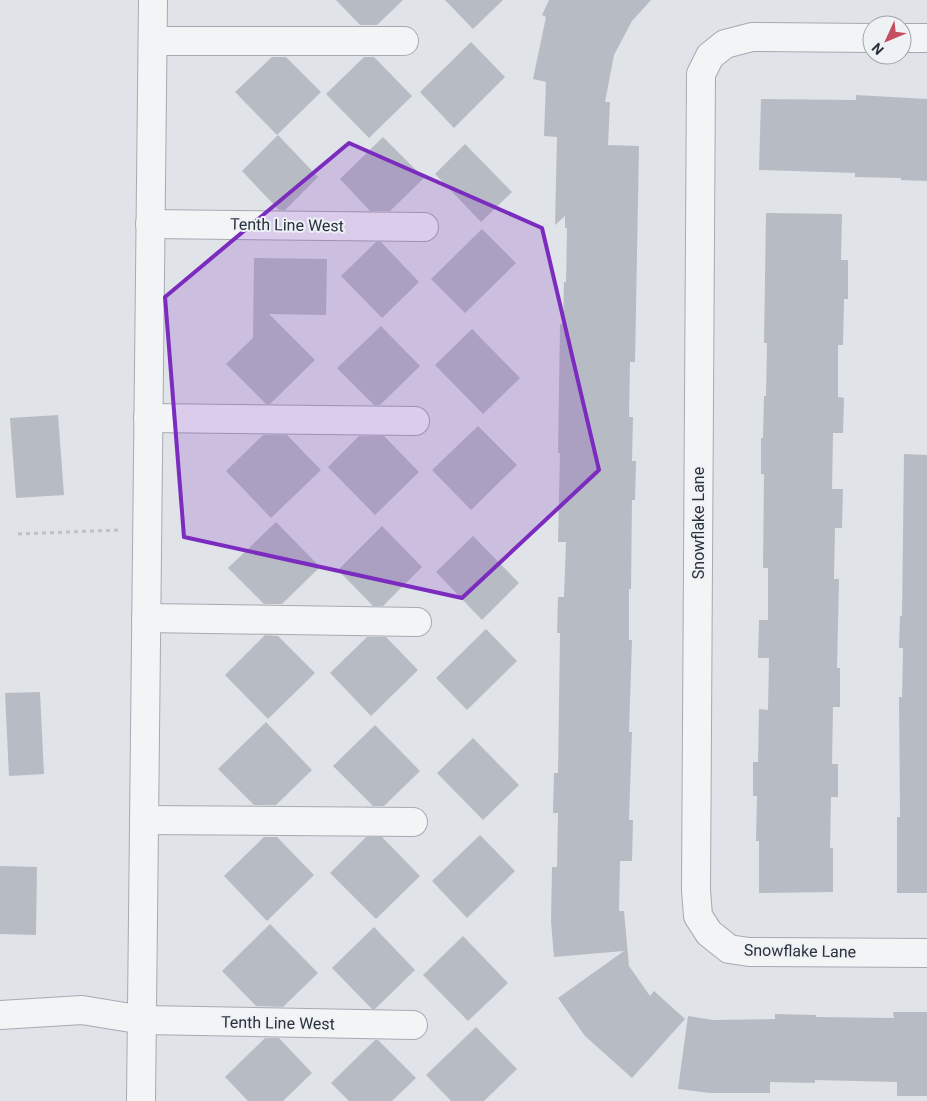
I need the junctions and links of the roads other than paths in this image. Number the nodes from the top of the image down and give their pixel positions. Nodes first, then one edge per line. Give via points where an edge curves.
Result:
1 (153, 0) edge
2 (862, 38) edge
3 (912, 38) edge
4 (927, 38) edge
5 (153, 41) junction
6 (404, 41) dead end
7 (150, 224) junction
8 (424, 227) dead end
9 (148, 418) junction
10 (415, 421) dead end
11 (146, 618) junction
12 (417, 622) dead end
13 (144, 820) junction
14 (413, 822) dead end
15 (927, 953) edge
16 (0, 1015) edge
17 (143, 1020) junction
18 (412, 1026) dead end
19 (142, 1101) edge

1 - 5 street
2 - 15 street, Snowflake Lane via 752,37 725,44 710,56 701,74 696,890 698,916 709,934 729,949 749,952
3 - 4 street
5 - 6 street
5 - 7 street
7 - 8 street, Tenth Line West
7 - 9 street
9 - 10 street
9 - 11 street
11 - 12 street
11 - 13 street
13 - 14 street
13 - 17 street
16 - 17 street, Tenth Line West via 82,1010
17 - 18 street, Tenth Line West
17 - 19 street

